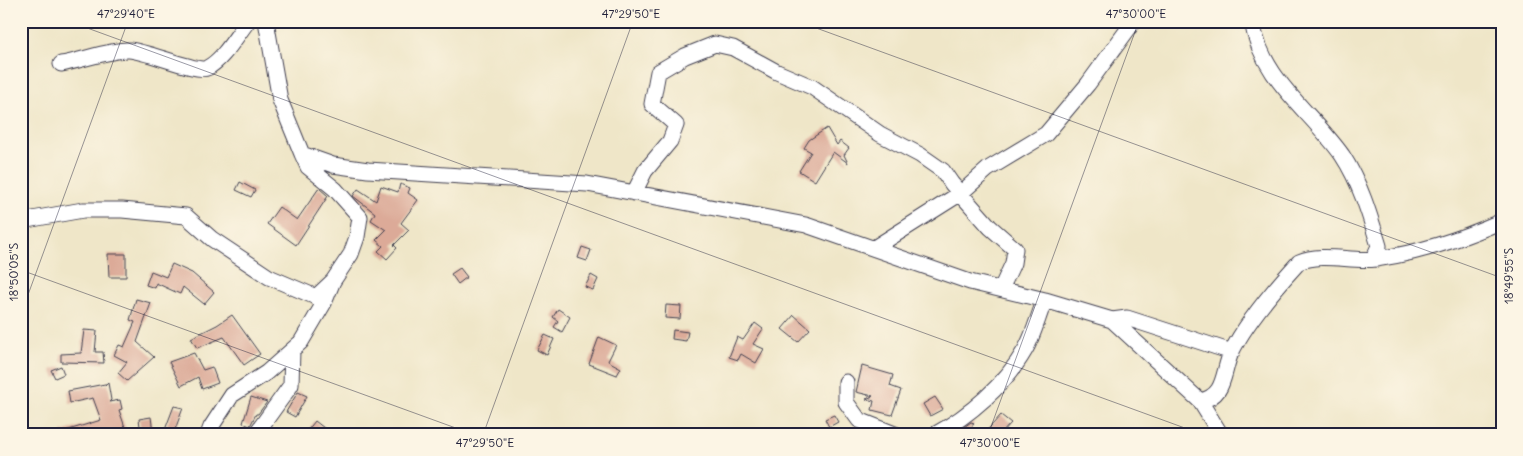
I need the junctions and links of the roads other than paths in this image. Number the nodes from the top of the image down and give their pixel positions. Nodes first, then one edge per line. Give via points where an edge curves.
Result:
1 (248, 21) edge
2 (266, 21) edge
3 (1134, 21) edge
4 (1252, 21) edge
5 (61, 64) dead end
6 (302, 154) junction
7 (634, 193) junction
8 (961, 193) junction
9 (21, 221) edge
10 (1502, 221) edge
11 (874, 248) junction
12 (1373, 259) junction
13 (333, 281) junction
14 (1001, 289) junction
15 (1045, 300) junction
16 (1112, 320) junction
17 (292, 350) junction
18 (1232, 352) junction
19 (846, 382) dead end
20 (1200, 401) junction
21 (208, 435) edge
22 (255, 435) edge
23 (897, 435) edge
24 (934, 435) edge
25 (1221, 435) edge

1 - 5 street via 206,69 190,69 151,54 127,50
2 - 6 street via 280,100
3 - 8 street via 1046,134 988,169
4 - 12 street via 1263,55 1282,88 1312,118 1343,157 1365,202 1380,246
6 - 7 street via 333,165 368,170 587,184
6 - 13 street via 308,167 335,189 360,217 351,254
7 - 8 street via 645,172 670,141 676,125 652,104 658,72 715,44 733,48 812,87 880,134 944,171
7 - 11 street via 806,226
8 - 11 street
8 - 14 street via 1015,249 1013,264
9 - 13 street via 83,210 186,216 212,239 269,277 316,296
10 - 12 street via 1462,238 1407,254
11 - 14 street via 970,282
12 - 18 street via 1310,257 1299,262
13 - 17 street via 301,342
14 - 15 street
15 - 16 street
15 - 24 street via 1026,349 1002,383
16 - 18 street via 1127,318
16 - 20 street
17 - 21 street via 266,373 232,395
17 - 22 street via 291,385
18 - 20 street via 1218,393 1211,399
19 - 23 street via 846,402 859,420
20 - 25 street

